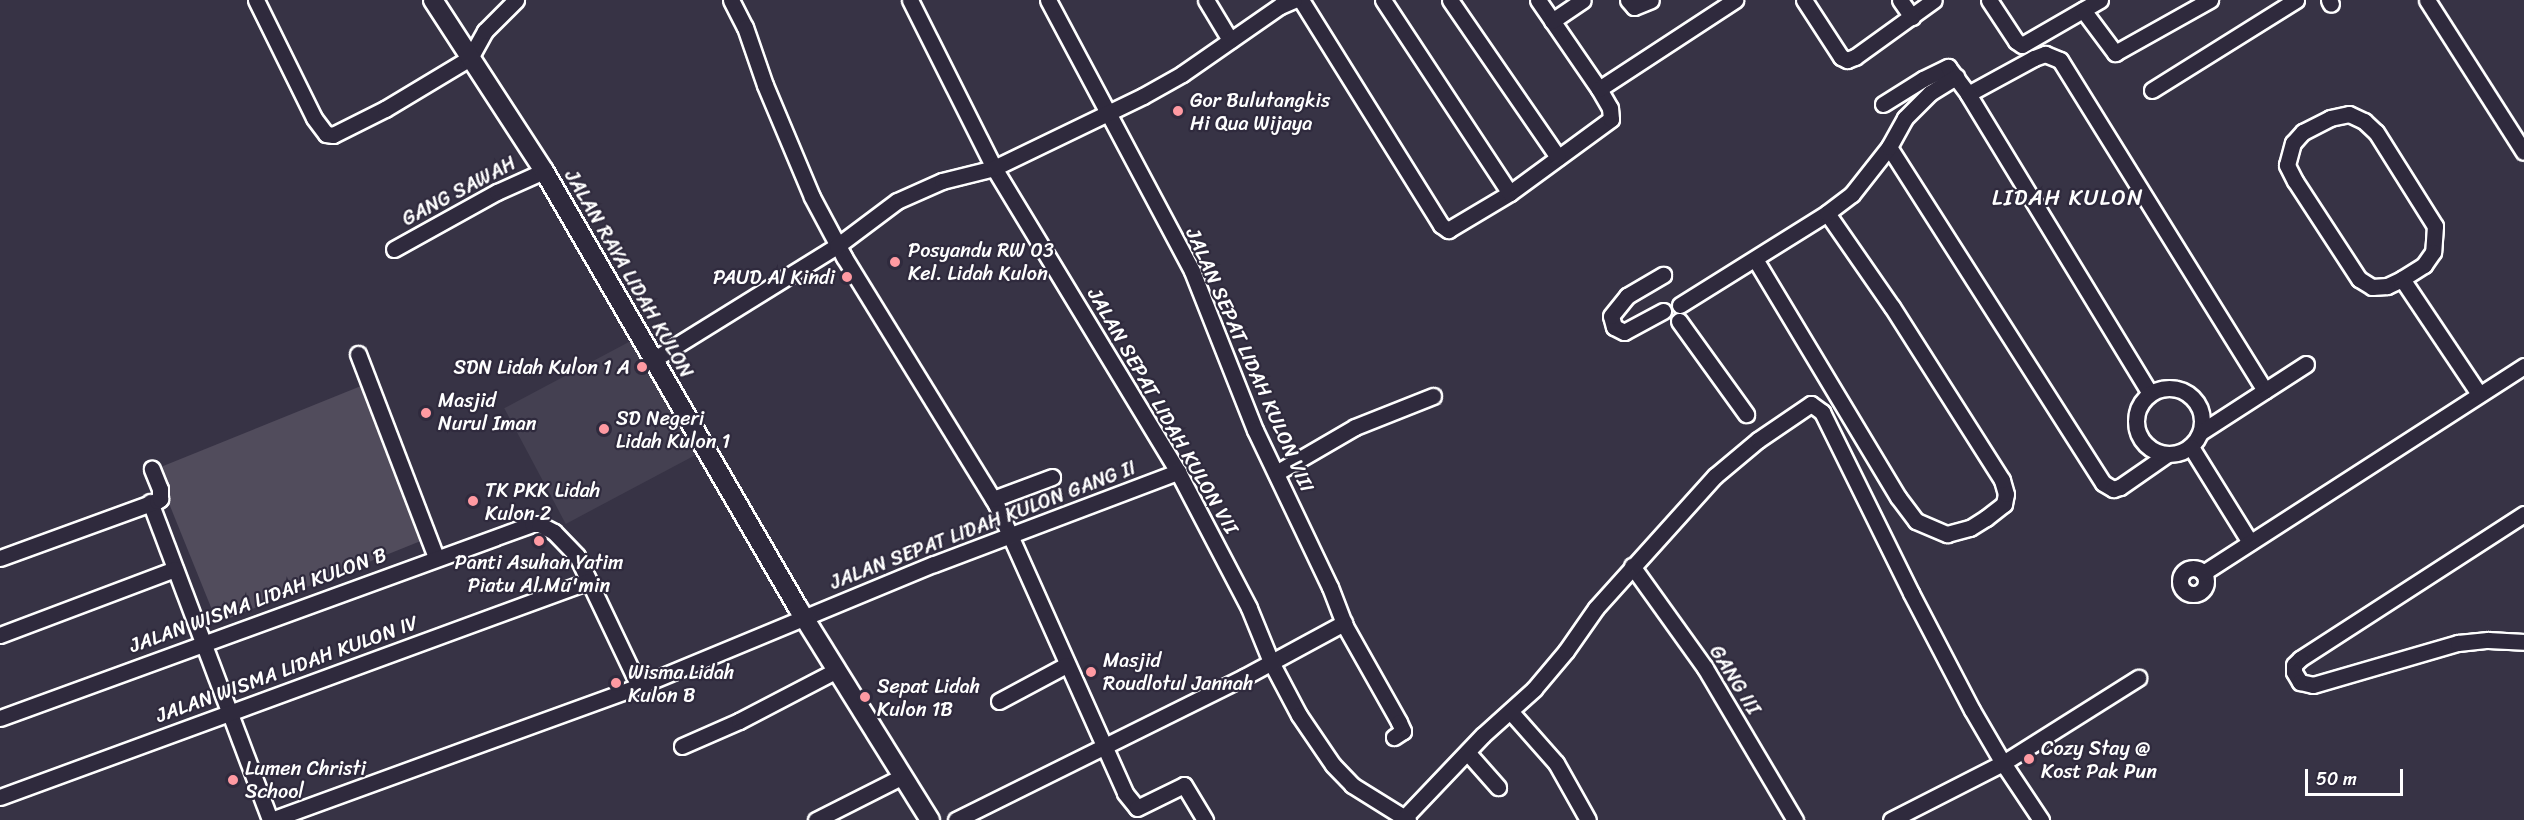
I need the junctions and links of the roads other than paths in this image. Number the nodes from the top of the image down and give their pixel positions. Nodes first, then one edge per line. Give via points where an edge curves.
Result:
1 (256, 0) edge
2 (433, 0) edge
3 (516, 0) edge
4 (731, 0) edge
5 (910, 0) edge
6 (1048, 0) edge
7 (1206, 0) edge
8 (1383, 0) edge
9 (1450, 0) edge
10 (1538, 0) edge
11 (1583, 0) edge
12 (1628, 0) edge
13 (1651, 0) edge
14 (1735, 0) edge
15 (1804, 0) edge
16 (1900, 0) edge
17 (1934, 0) edge
18 (1989, 0) edge
19 (2100, 0) edge
20 (2210, 0) edge
21 (2296, 0) edge
22 (2427, 0) edge
23 (1291, 1) edge
24 (2083, 10) junction
25 (1912, 17) junction
26 (1552, 21) junction
27 (1230, 40) junction
28 (470, 58) junction
29 (1956, 77) junction
30 (1599, 89) junction
31 (2152, 90) dead end
32 (1968, 94) junction
33 (1883, 104) dead end
34 (1107, 113) junction
35 (1889, 147) junction
36 (2524, 152) edge
37 (1558, 157) junction
38 (994, 168) junction
39 (544, 171) junction
40 (1510, 193) junction
41 (1827, 213) junction
42 (837, 246) junction
43 (394, 249) dead end
44 (1755, 259) junction
45 (1663, 275) dead end
46 (2403, 279) junction
47 (1680, 305) junction
48 (1663, 311) junction
49 (1678, 321) junction
50 (358, 354) dead end
51 (653, 360) junction
52 (2306, 364) dead end
53 (2524, 366) edge
54 (2265, 391) junction
55 (2150, 393) junction
56 (2479, 394) junction
57 (1433, 396) dead end
58 (1746, 414) dead end
59 (2201, 432) junction
60 (2191, 447) junction
61 (2166, 455) junction
62 (152, 469) dead end
63 (1178, 472) junction
64 (1276, 473) junction
65 (1052, 477) dead end
66 (993, 499) junction
67 (150, 502) junction
68 (2524, 514) edge
69 (1010, 535) junction
70 (2250, 542) junction
71 (436, 557) junction
72 (0, 558) edge
73 (1632, 567) junction
74 (175, 569) junction
75 (2203, 573) dead end
76 (589, 581) junction
77 (804, 618) junction
78 (1344, 623) junction
79 (0, 635) edge
80 (2524, 642) edge
81 (203, 643) junction
82 (1271, 662) junction
83 (1066, 665) junction
84 (837, 670) junction
85 (2138, 678) dead end
86 (639, 686) junction
87 (999, 701) dead end
88 (1510, 711) junction
89 (229, 712) junction
90 (0, 718) edge
91 (1394, 737) dead end
92 (682, 746) dead end
93 (1104, 747) junction
94 (1467, 752) junction
95 (2003, 763) junction
96 (903, 776) junction
97 (1498, 787) dead end
98 (0, 797) edge
99 (1405, 819) edge
100 (270, 820) edge
101 (816, 820) edge
102 (930, 820) edge
103 (956, 820) edge
104 (1205, 820) edge
105 (1588, 820) edge
106 (1795, 820) edge
107 (1891, 820) edge
108 (2041, 820) edge

1 - 28 street via 314,118 326,134 339,133
2 - 28 main road, JALAN RAYA LIDAH KULON
3 - 28 street via 485,32
4 - 42 street via 812,197
5 - 38 street, JALAN SEPAT LIDAH KULON VII
6 - 34 street, JALAN SEPAT LIDAH KULON VIII
7 - 27 street
8 - 40 street
9 - 37 street
10 - 26 street
11 - 26 street
12 - 13 street via 1634,7
14 - 30 street
15 - 25 street via 1841,57 1847,60
16 - 25 street
17 - 25 street
18 - 24 street via 2022,45
19 - 24 street
20 - 24 street via 2115,53
21 - 31 street
22 - 36 street
23 - 27 street
23 - 40 street via 1444,228 1463,224
26 - 30 street
27 - 34 street via 1172,80
28 - 39 main road, JALAN RAYA LIDAH KULON
29 - 32 street
29 - 33 street via 1948,67
29 - 35 street via 1930,93 1905,118
30 - 37 street via 1610,108 1611,119
32 - 54 street via 2034,58 2045,54 2061,60
32 - 55 street
34 - 38 street
34 - 64 street, JALAN SEPAT LIDAH KULON VIII via 1192,271
35 - 41 street via 1862,184
35 - 61 street via 2103,483 2113,489 2120,487
37 - 40 street
38 - 42 street via 920,189 897,201
38 - 63 street, JALAN SEPAT LIDAH KULON VII
39 - 43 street, GANG SAWAH via 497,192
39 - 51 main road, JALAN RAYA LIDAH KULON
41 - 44 street
41 - 44 street via 2002,480 2004,504 1986,518 1970,528 1947,534 1916,521
42 - 51 street
42 - 66 street
44 - 47 street
45 - 48 street via 1627,296 1611,316 1614,327 1624,332
46 - 46 street via 2372,287 2359,279 2295,181 2287,165 2290,153 2293,143 2311,126 2349,114 2364,121 2376,132 2426,210 2435,226 2433,252 2424,265
46 - 56 street
47 - 48 street via 1672,302
47 - 49 street via 1683,313
48 - 49 street via 1670,322
49 - 58 street
50 - 71 street
51 - 77 main road, JALAN RAYA LIDAH KULON
52 - 54 street
53 - 56 street
54 - 59 street
55 - 59 street via 2177,388 2190,395 2203,418
55 - 61 street via 2139,405 2135,421 2139,437 2150,449
56 - 70 street
57 - 64 street via 1355,427
59 - 60 street
60 - 61 street
60 - 70 street
62 - 67 street via 161,495
63 - 69 street, JALAN SEPAT LIDAH KULON GANG II
63 - 82 street, JALAN SEPAT LIDAH KULON VII via 1249,608
64 - 78 street, JALAN SEPAT LIDAH KULON VIII
65 - 66 street
66 - 69 street
67 - 72 street
67 - 74 street
68 - 80 street via 2300,659 2294,672 2300,681 2313,685 2458,643
69 - 77 street, JALAN SEPAT LIDAH KULON GANG II
69 - 83 street
70 - 75 street
71 - 76 street, JALAN WISMA LIDAH KULON B via 539,524 570,547
71 - 81 street, JALAN WISMA LIDAH KULON B
73 - 88 street via 1534,689
73 - 95 street via 1715,476 1797,412 1814,405 1822,412 1911,593
73 - 106 street, GANG III via 1705,668
74 - 79 street
74 - 81 street
76 - 86 street
76 - 89 street, JALAN WISMA LIDAH KULON IV
77 - 84 main road, JALAN RAYA LIDAH KULON
77 - 86 street, JALAN SEPAT LIDAH KULON GANG II
78 - 82 street
78 - 91 street, JALAN SEPAT LIDAH KULON VIII via 1403,731
81 - 89 street
81 - 90 street, JALAN WISMA LIDAH KULON B
82 - 93 street
82 - 99 street, JALAN SEPAT LIDAH KULON VII via 1299,715 1333,765 1352,785
83 - 87 street
83 - 93 street
84 - 92 street
84 - 96 main road, JALAN RAYA LIDAH KULON
85 - 95 street
86 - 100 street, JALAN SEPAT LIDAH KULON GANG II
88 - 94 street
88 - 105 street via 1556,763
89 - 98 street, JALAN WISMA LIDAH KULON IV
89 - 100 street
93 - 103 street
93 - 104 street via 1134,807 1184,785
94 - 97 street
94 - 99 street
95 - 107 street
95 - 108 street
96 - 101 street
96 - 102 main road, JALAN RAYA LIDAH KULON

